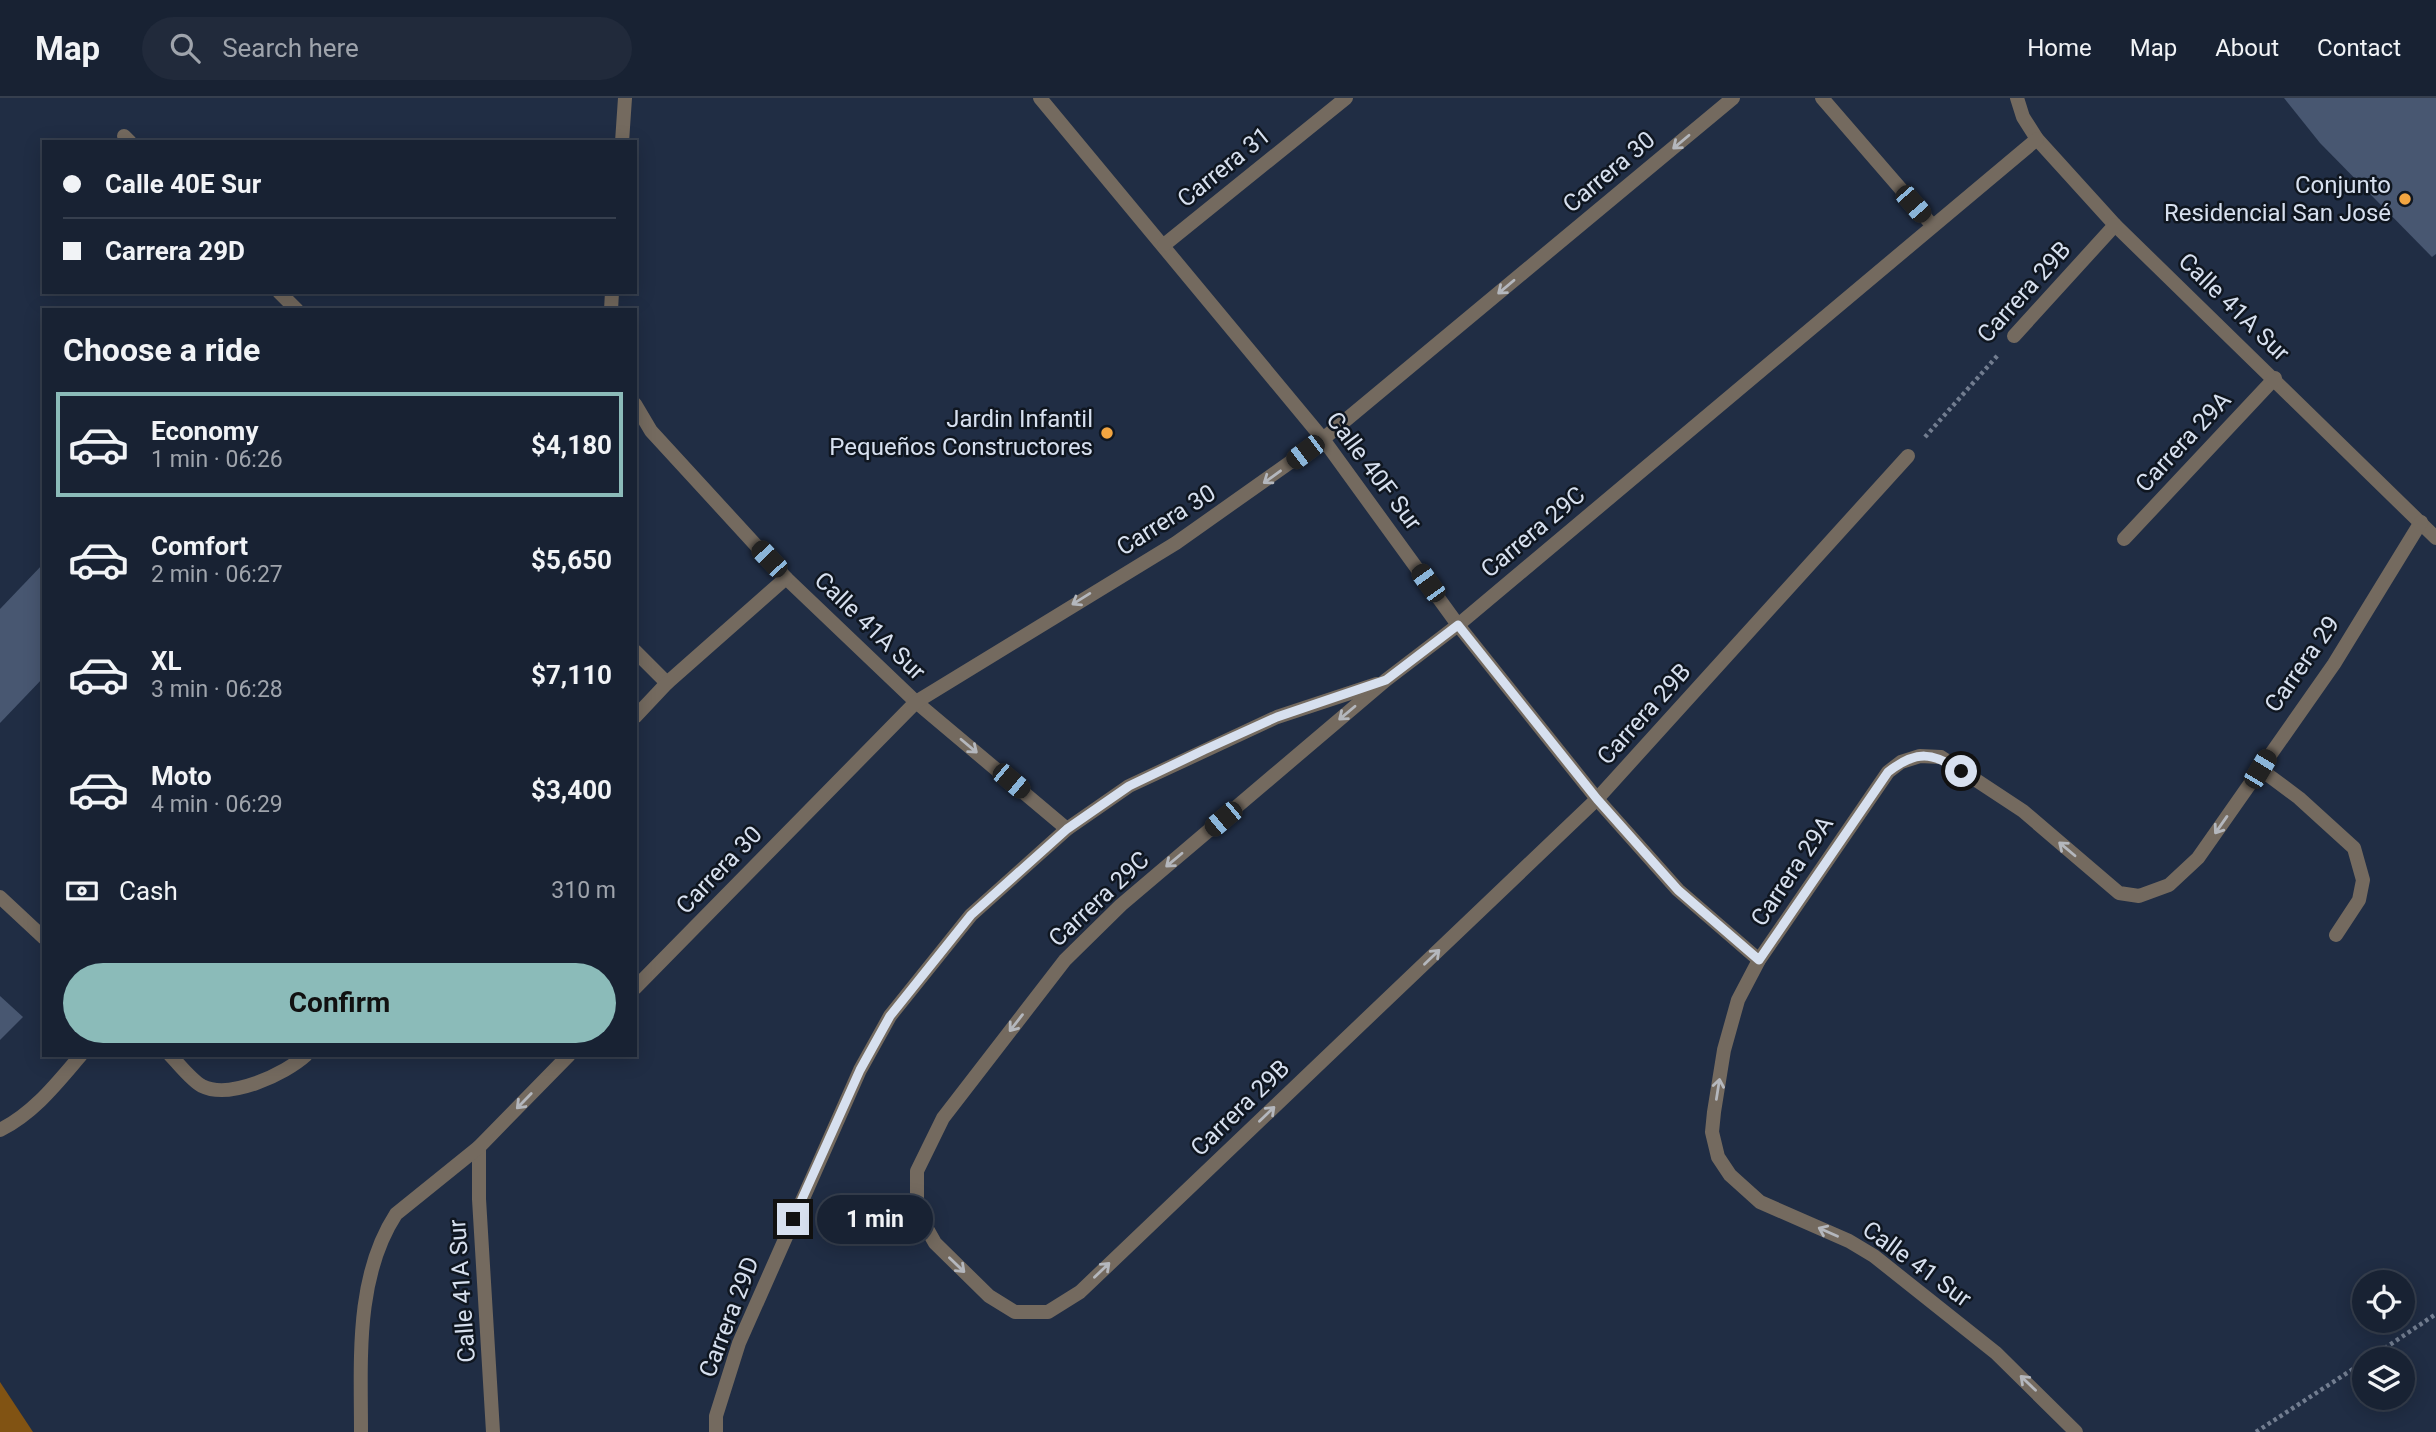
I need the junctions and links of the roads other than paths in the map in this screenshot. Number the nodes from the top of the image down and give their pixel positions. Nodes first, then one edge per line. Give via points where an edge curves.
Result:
1 (625, 98) edge
2 (1040, 98) edge
3 (1346, 98) edge
4 (1733, 98) edge
5 (1822, 98) edge
6 (2017, 98) edge
7 (2037, 139) junction
8 (622, 140) edge
9 (1931, 225) junction
10 (2115, 225) junction
11 (1164, 245) junction
12 (281, 294) edge
13 (295, 308) edge
14 (2014, 335) road end
15 (2275, 377) junction
16 (637, 408) edge
17 (1323, 439) junction
18 (1908, 456) road end
19 (2421, 522) junction
20 (2436, 538) edge
21 (2123, 539) dead end
22 (786, 578) junction
23 (1458, 625) junction
24 (637, 653) edge
25 (1386, 680) junction
26 (667, 683) junction
27 (916, 702) junction
28 (637, 715) edge
29 (1920, 755) joint
30 (2260, 769) junction
31 (1597, 799) junction
32 (1067, 829) junction
33 (0, 897) edge
34 (2336, 935) dead end
35 (42, 936) edge
36 (1759, 960) junction
37 (637, 986) edge
38 (79, 1057) edge
39 (172, 1057) edge
40 (304, 1057) edge
41 (567, 1057) edge
42 (0, 1130) edge
43 (479, 1147) junction
44 (1718, 1157) joint
45 (1048, 1311) joint
46 (361, 1432) edge
47 (493, 1432) edge
48 (716, 1432) edge
49 (2076, 1432) edge

1 - 8 street
2 - 11 street, Calle 40F Sur
3 - 11 street, Carrera 31
4 -> 17 street, Carrera 30
5 - 9 street
6 - 7 street, Calle 41A Sur via 2022,117
7 - 9 street, Carrera 29C
7 - 10 street, Calle 41A Sur
9 - 23 street, Carrera 29C
10 - 14 street, Carrera 29B
10 - 15 street, Calle 41A Sur
11 - 17 street, Calle 40F Sur
12 - 13 street
15 - 19 street, Calle 41A Sur
15 - 21 street, Carrera 29A
16 - 22 street, Calle 41A Sur via 650,431
17 - 23 street, Calle 40F Sur
17 -> 27 street, Carrera 30 via 1176,543
18 - 31 street, Carrera 29B
19 - 20 street, Calle 41A Sur
19 - 30 street, Carrera 29 via 2334,664
22 - 26 street
22 - 27 street, Calle 41A Sur
23 - 25 street, Carrera 29C
23 - 31 street, Calle 40F Sur
24 - 26 street
25 - 32 street, Carrera 29D via 1277,717 1204,750 1129,786
25 -> 45 street, Carrera 29C via 1121,905 1065,960 943,1118 917,1171 917,1211 935,1243 989,1296 1015,1312
26 - 28 street
27 -> 32 street, Calle 41A Sur
27 - 37 street, Carrera 30
30 -> 29 street, Carrera 29 via 2198,858 2169,885 2139,896 2119,893 2022,811 1941,757
29 - 36 street, Carrera 29A via 1888,772
30 - 34 street via 2354,848 2362,880 2359,900
31 - 36 street, Calle 40F Sur via 1678,890
45 -> 31 street, Carrera 29B via 1080,1292
32 - 48 street, Carrera 29D via 971,915 890,1016 860,1070 739,1343 716,1416
33 - 35 street
44 -> 36 street, Carrera 29A via 1712,1132 1724,1050 1738,1000
38 - 42 street via 43,1099
39 - 40 street via 203,1086 236,1088 290,1069
41 -> 43 street
43 - 46 street via 396,1214 379,1244 366,1303
43 - 47 street, Calle 41A Sur
49 -> 44 street, Calle 41 Sur via 1996,1353 1874,1256 1760,1202 1730,1175

